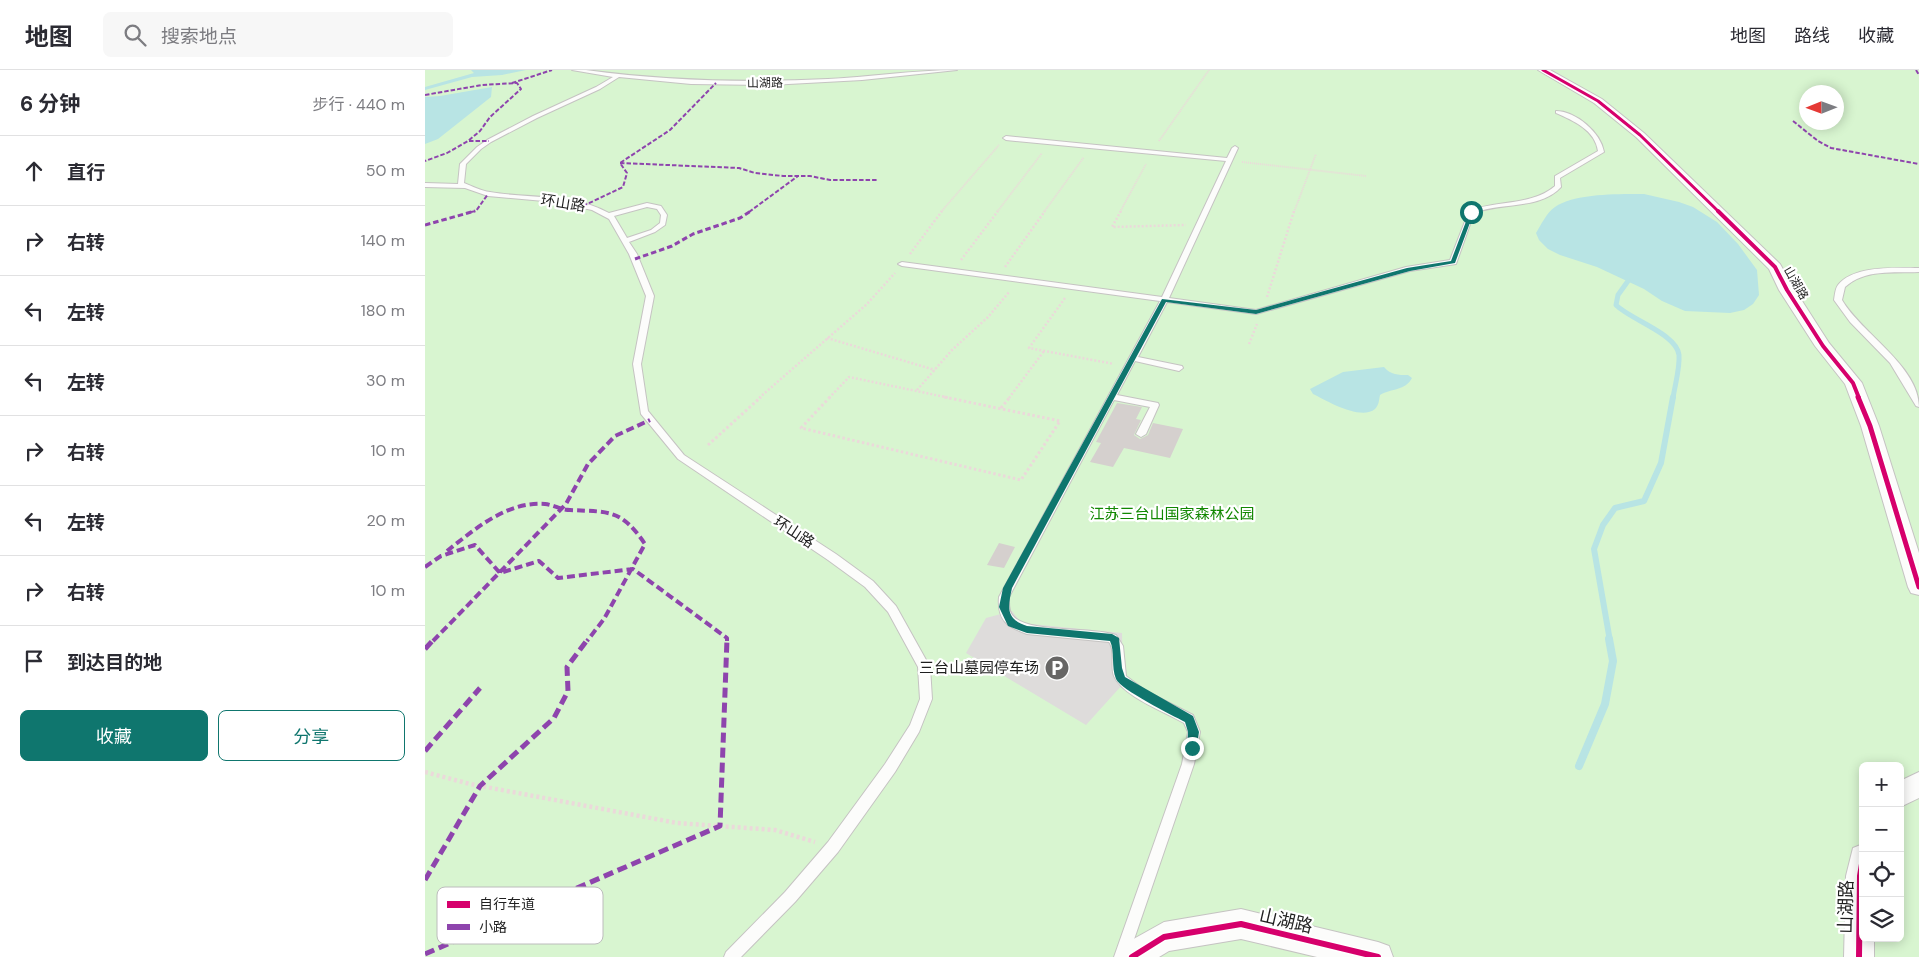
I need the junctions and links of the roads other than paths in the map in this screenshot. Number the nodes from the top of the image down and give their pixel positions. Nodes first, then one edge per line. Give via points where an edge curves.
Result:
1 (575, 70) edge
2 (954, 70) edge
3 (1543, 70) edge
4 (617, 76) junction
5 (1559, 112) dead end
6 (1006, 138) road end
7 (1235, 148) dead end
8 (1229, 160) junction
9 (425, 185) edge
10 (466, 186) junction
11 (607, 216) junction
12 (625, 240) junction
13 (902, 264) road end
14 (1919, 270) edge
15 (1164, 300) junction
16 (1130, 362) junction
17 (1179, 368) dead end
18 (1111, 397) junction
19 (1919, 404) edge
20 (1141, 434) dead end
21 (1919, 587) edge
22 (1919, 784) edge
23 (1904, 793) edge
24 (1860, 897) edge
25 (731, 957) edge
26 (1121, 957) edge
27 (1132, 957) edge
28 (1378, 957) edge
29 (1859, 957) edge

1 - 4 lane, 山湖路
2 - 4 lane, 山湖路 via 803,82 707,84
3 - 21 street, 山湖路 via 1598,101 1640,135 1775,267 1823,346 1853,383 1870,426
4 - 10 lane via 484,144 463,164 461,184
5 - 15 lane via 1581,124 1595,137 1601,152 1557,177 1558,187 1552,192 1521,203 1471,212 1453,262 1409,269 1263,310 1247,311
6 - 8 lane
7 - 8 lane
8 - 15 lane
9 - 10 lane, 环山路
10 - 11 lane, 环山路 via 488,194 555,200 594,208
11 - 12 lane, 环山路 via 612,218
11 - 12 lane via 647,205 659,207 664,215 663,224 653,231
12 - 25 lane, 环山路 via 650,296 637,364 645,412 681,457 869,584 892,608 924,667 927,699 915,728 868,800 790,897
13 - 15 lane
14 - 19 lane via 1873,271 1850,278 1841,286 1838,300 1857,326 1898,369
15 - 16 lane
16 - 17 lane
16 - 18 lane
18 - 20 lane via 1155,405
18 - 26 lane via 1007,588 1003,607 1011,623 1027,629 1112,638 1116,641 1121,680 1189,719 1193,732 1188,764
22 - 23 street
24 - 29 street, 山湖路
27 - 28 street, 山湖路 via 1165,937 1241,924

